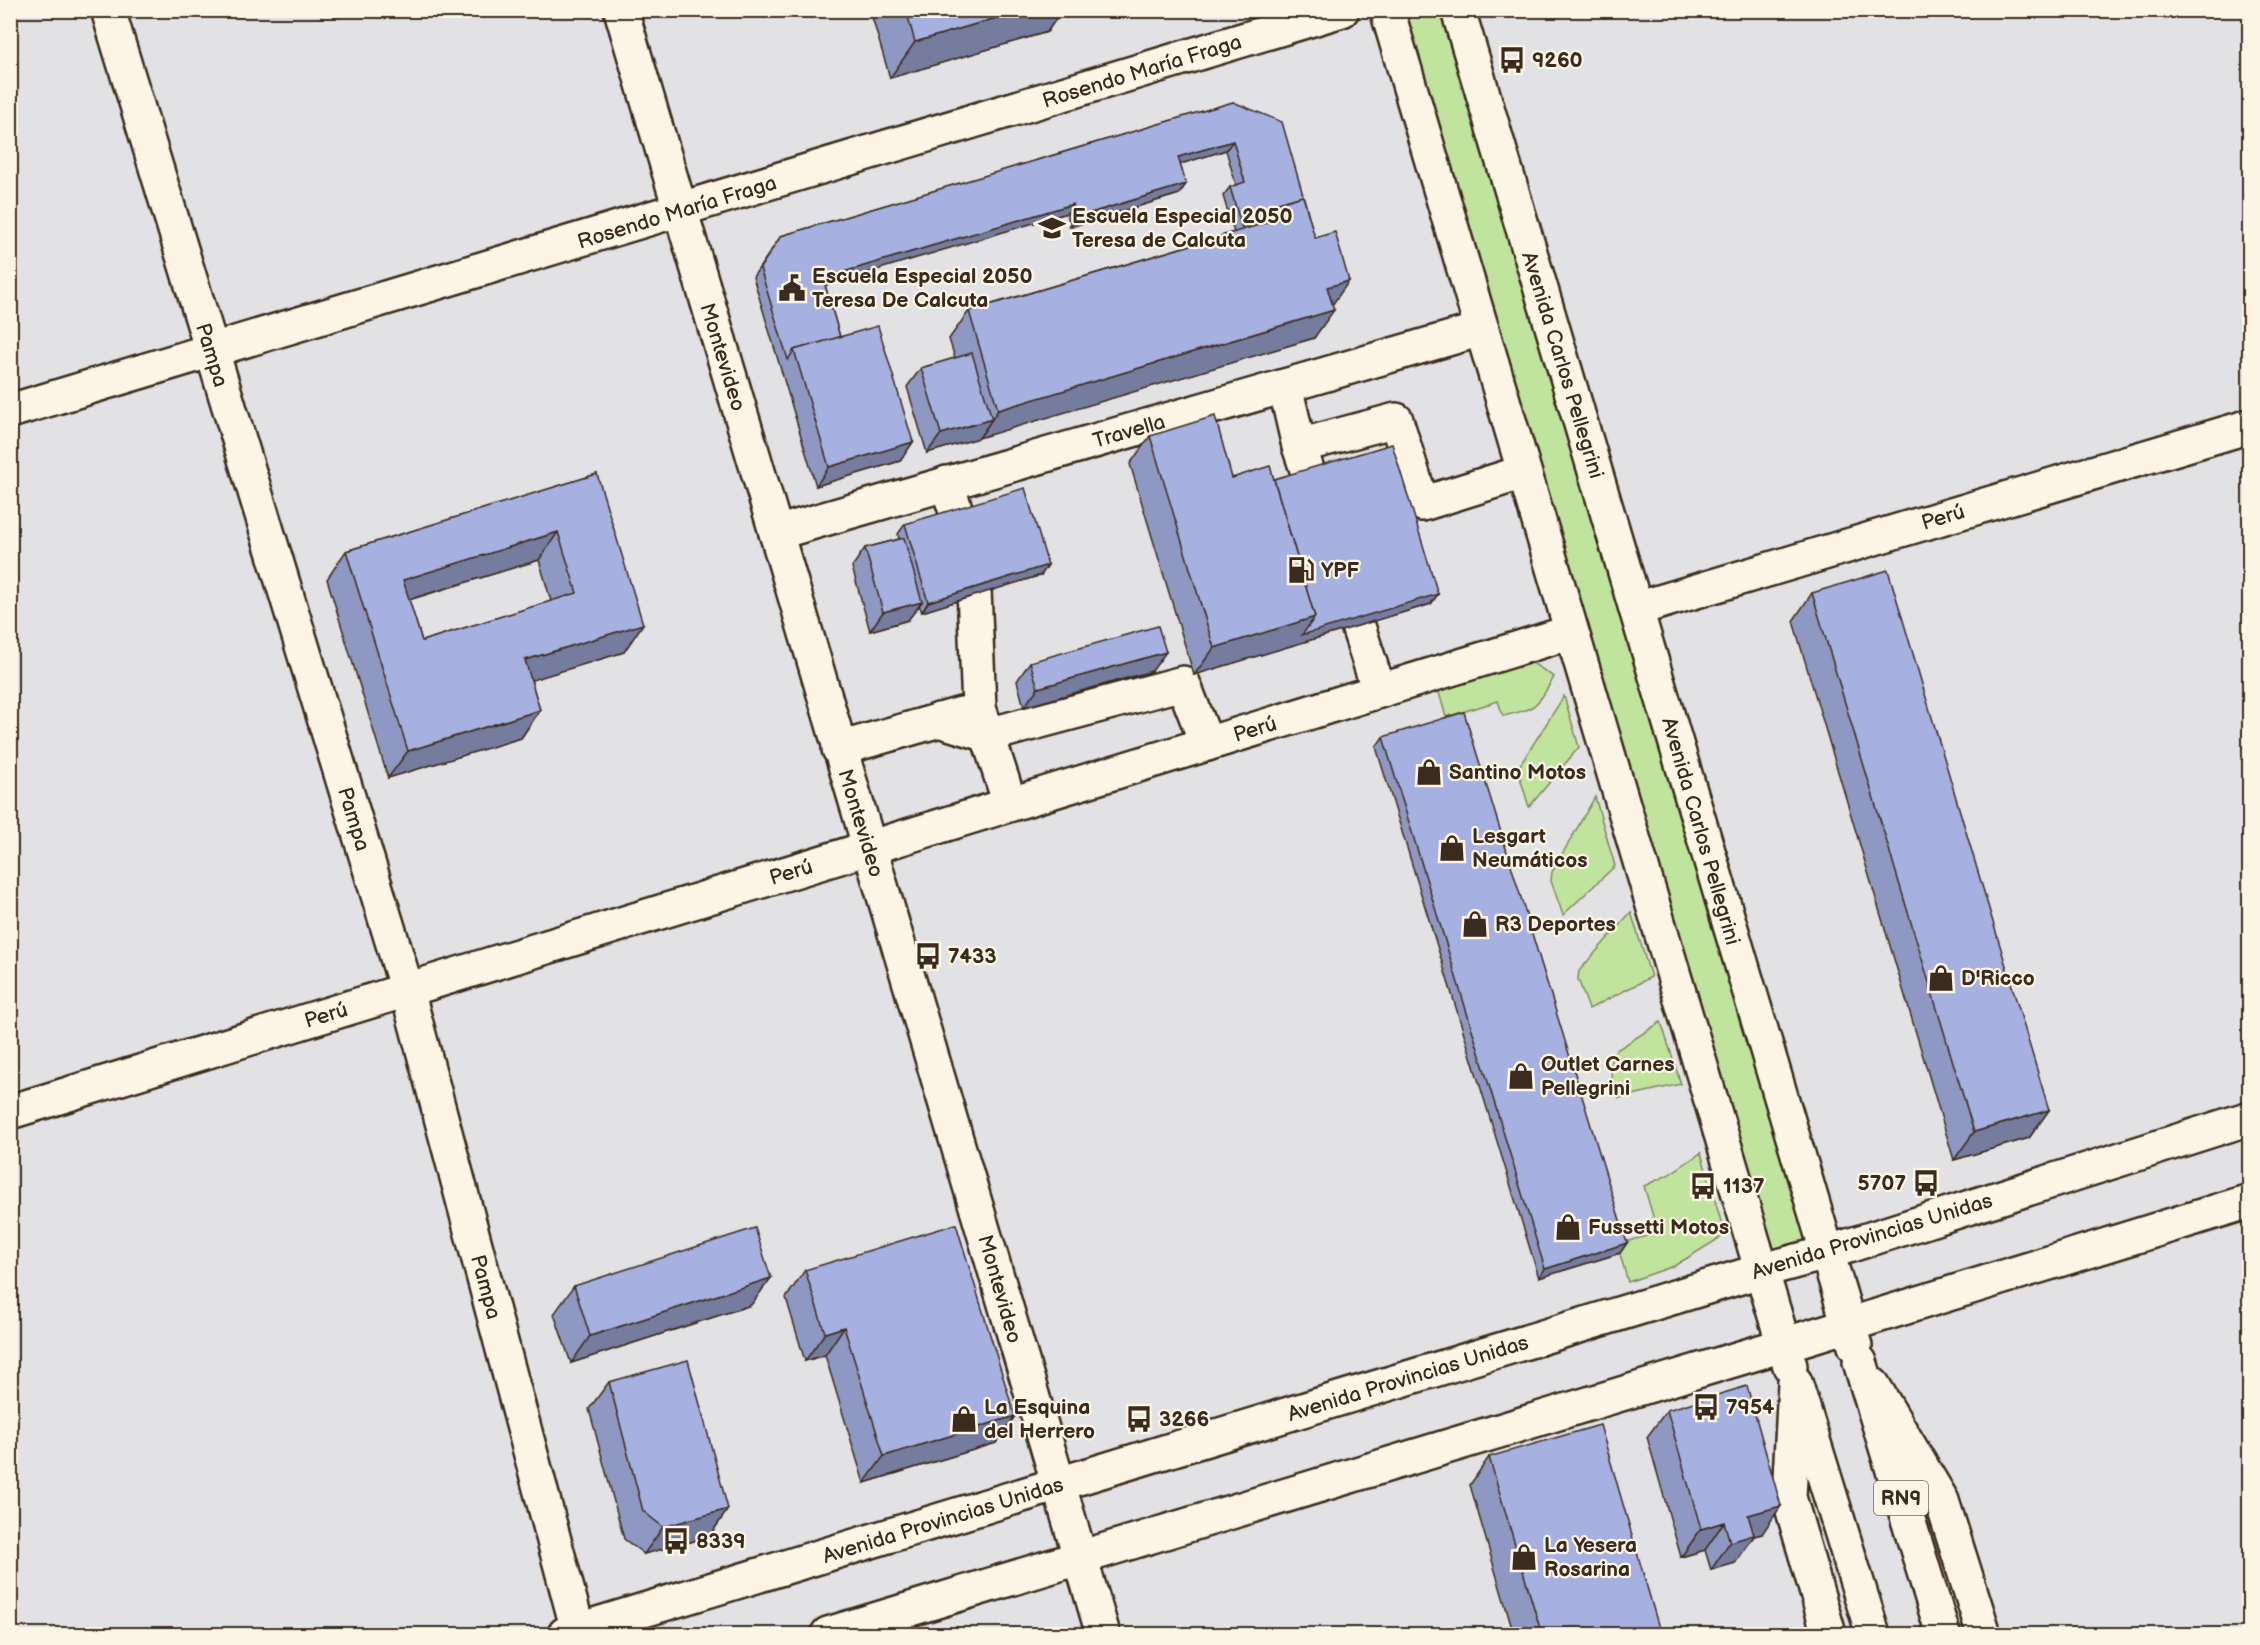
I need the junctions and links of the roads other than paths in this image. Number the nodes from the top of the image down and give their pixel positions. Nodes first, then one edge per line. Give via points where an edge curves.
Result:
1 (108, 10) edge
2 (621, 10) edge
3 (1342, 10) edge
4 (1387, 10) edge
5 (1458, 10) edge
6 (680, 210) junction
7 (1482, 329) junction
8 (212, 352) junction
9 (1285, 386) junction
10 (10, 411) edge
11 (2250, 426) edge
12 (1299, 446) junction
13 (1524, 472) junction
14 (948, 483) junction
15 (776, 533) junction
16 (1636, 609) junction
17 (1571, 632) junction
18 (1379, 691) junction
19 (984, 722) junction
20 (1207, 744) junction
21 (839, 749) junction
22 (1010, 804) junction
23 (869, 848) junction
24 (407, 990) junction
25 (10, 1112) edge
26 (2250, 1118) edge
27 (2250, 1201) edge
28 (1826, 1252) junction
29 (1760, 1271) junction
30 (1848, 1324) junction
31 (1783, 1346) junction
32 (1860, 1362) junction
33 (1795, 1382) junction
34 (1058, 1485) junction
35 (1080, 1558) junction
36 (574, 1633) edge
37 (828, 1635) edge
38 (1103, 1635) edge
39 (1829, 1635) edge
40 (1873, 1635) edge
41 (1943, 1635) edge
42 (1984, 1635) edge

1 - 8 main road, Pampa
2 - 6 main road, Montevideo
3 - 6 main road, Rosendo María Fraga
4 - 7 main road
5 - 16 main road, Avenida Carlos Pellegrini
6 - 8 main road, Rosendo María Fraga
6 - 15 main road, Montevideo
7 - 9 main road, Travella
7 - 13 main road
8 - 10 main road, Rosendo María Fraga
8 - 24 main road, Pampa
9 - 12 main road
9 - 14 main road, Travella
11 - 16 main road, Perú
12 - 13 main road via 1396,420 1422,504
12 - 18 main road
13 - 17 main road
14 - 15 main road, Travella
14 - 19 main road via 973,566
15 - 21 main road, Montevideo
16 - 28 main road, Avenida Carlos Pellegrini
17 - 18 main road, Perú
17 - 29 main road
18 - 20 main road, Perú
19 - 20 main road via 1183,683
19 - 21 main road via 939,720
19 - 22 main road
20 - 22 main road, Perú
21 - 23 main road, Montevideo
22 - 23 main road, Perú
23 - 24 main road, Perú
23 - 34 main road, Montevideo
24 - 25 main road, Perú
24 - 36 main road, Pampa
26 - 28 main road, Avenida Provincias Unidas
27 - 30 main road
28 - 29 main road, Avenida Provincias Unidas
28 - 30 main road, Avenida Carlos Pellegrini
29 - 31 main road
29 - 34 main road, Avenida Provincias Unidas
30 - 31 main road
30 - 32 main road, Avenida Carlos Pellegrini
31 - 33 main road
31 - 35 main road
32 - 41 main road, RN9
32 - 42 main road, Avenida Carlos Pellegrini via 1942,1501
33 - 39 main road via 1789,1497
33 - 40 main road
34 - 35 main road, Montevideo
34 - 36 main road, Avenida Provincias Unidas
35 - 37 main road
35 - 38 main road, Montevideo

